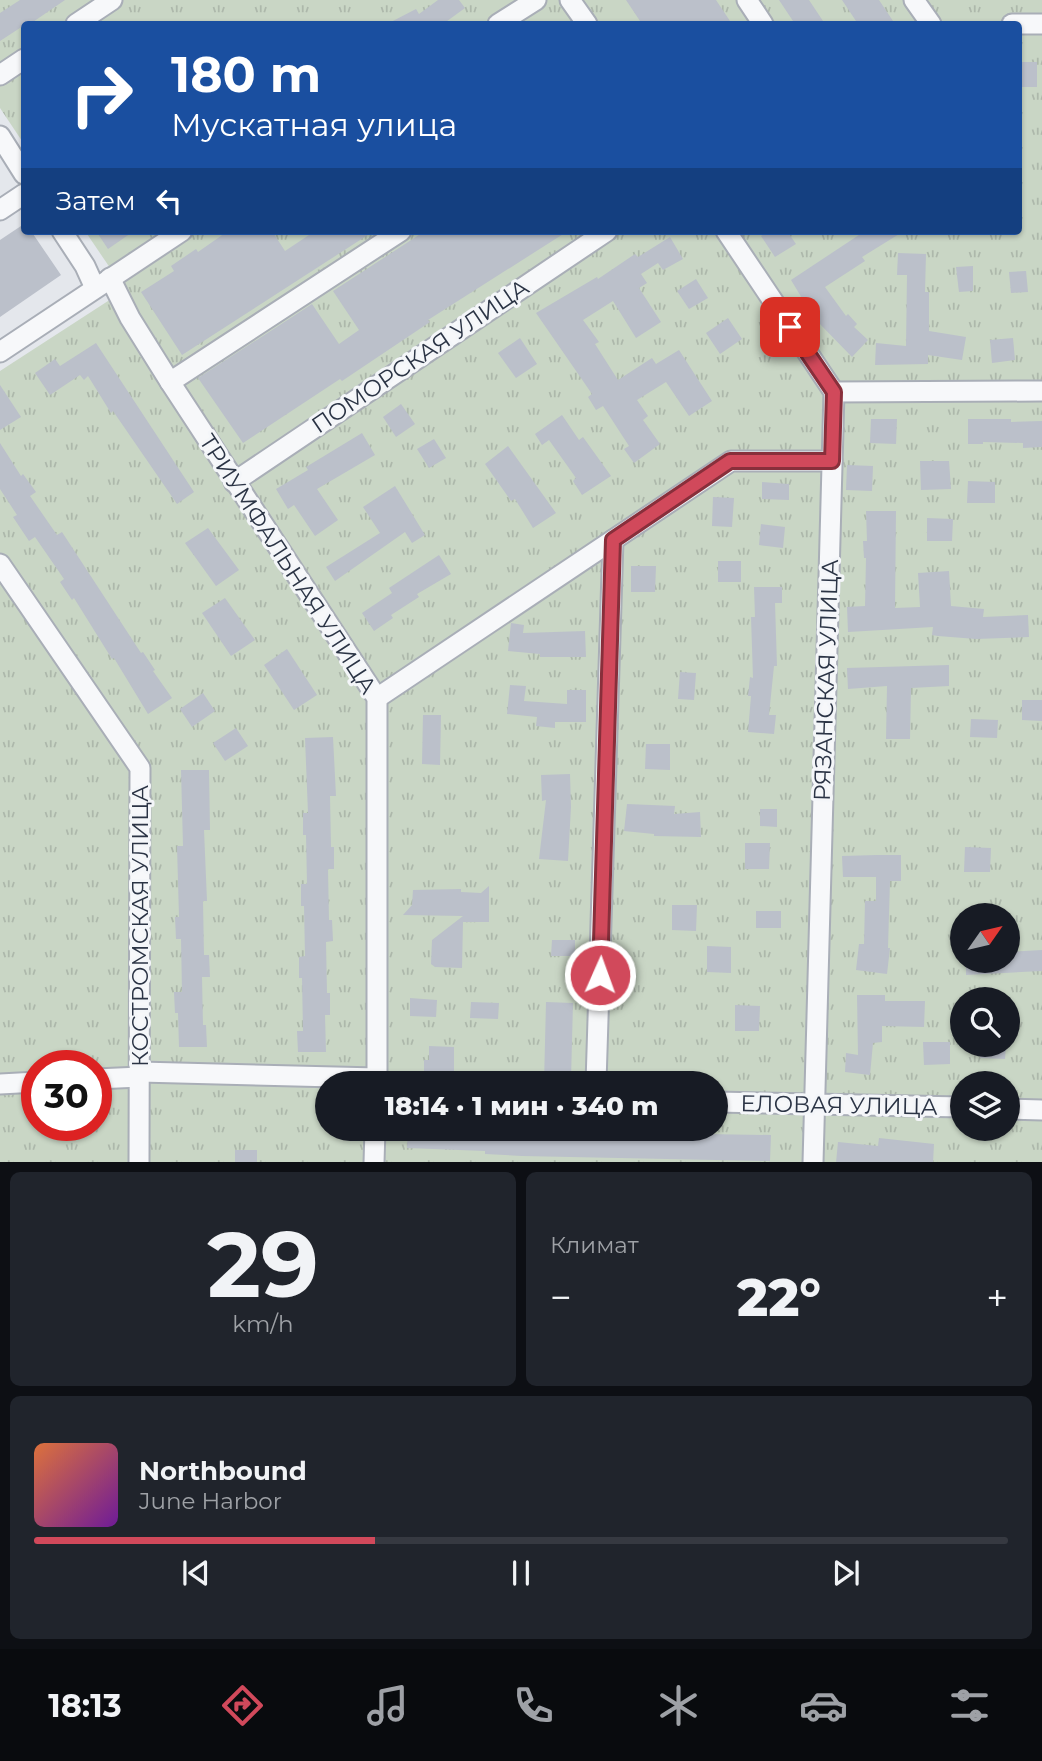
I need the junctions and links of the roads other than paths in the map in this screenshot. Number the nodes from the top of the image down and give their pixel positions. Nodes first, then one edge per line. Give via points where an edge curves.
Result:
1 (112, 0) edge
2 (536, 0) edge
3 (570, 0) edge
4 (747, 0) edge
5 (914, 0) edge
6 (80, 21) edge
7 (503, 21) edge
8 (585, 21) edge
9 (761, 21) edge
10 (929, 21) edge
11 (1022, 24) edge
12 (1042, 24) edge
13 (21, 61) edge
14 (0, 75) edge
15 (0, 136) edge
16 (21, 169) edge
17 (21, 196) edge
18 (0, 210) edge
19 (65, 235) edge
20 (176, 235) edge
21 (395, 235) edge
22 (601, 235) edge
23 (729, 235) edge
24 (103, 283) junction
25 (0, 352) edge
26 (170, 382) junction
27 (1042, 391) edge
28 (834, 392) junction
29 (832, 461) junction
30 (234, 482) junction
31 (613, 540) junction
32 (0, 564) edge
33 (377, 698) junction
34 (379, 1071) edge
35 (596, 1071) edge
36 (140, 1075) junction
37 (112, 1078) edge
38 (315, 1080) edge
39 (21, 1083) edge
40 (0, 1084) edge
41 (728, 1102) edge
42 (815, 1103) junction
43 (950, 1107) edge
44 (1020, 1109) edge
45 (1042, 1110) edge
46 (375, 1141) edge
47 (139, 1162) edge
48 (374, 1162) edge
49 (813, 1162) edge

1 - 6 street
2 - 7 street
3 - 8 street
4 - 9 street
5 - 10 street
11 - 12 street
13 - 14 street
15 - 16 street
17 - 18 street
19 - 24 street, ТРИУМФАЛЬНАЯ УЛИЦА
20 - 24 street
21 - 26 street
22 - 30 street, ПОМОРСКАЯ УЛИЦА
23 - 28 street
24 - 25 street
24 - 26 street, ТРИУМФАЛЬНАЯ УЛИЦА
26 - 30 street, ТРИУМФАЛЬНАЯ УЛИЦА
27 - 28 street
28 - 29 street, РЯЗАНСКАЯ УЛИЦА
29 - 31 street via 730,461
29 - 42 street, РЯЗАНСКАЯ УЛИЦА
30 - 33 street, ТРИУМФАЛЬНАЯ УЛИЦА
31 - 33 street
31 - 35 street
32 - 36 street, КОСТРОМСКАЯ УЛИЦА via 140,768
33 - 34 street, ТРИУМФАЛЬНАЯ УЛИЦА
36 - 37 street
36 - 38 street
36 - 47 street, КОСТРОМСКАЯ УЛИЦА
39 - 40 street
41 - 42 street, ЕЛОВАЯ УЛИЦА
42 - 43 street, ЕЛОВАЯ УЛИЦА
42 - 49 street, РЯЗАНСКАЯ УЛИЦА
44 - 45 street
46 - 48 street

